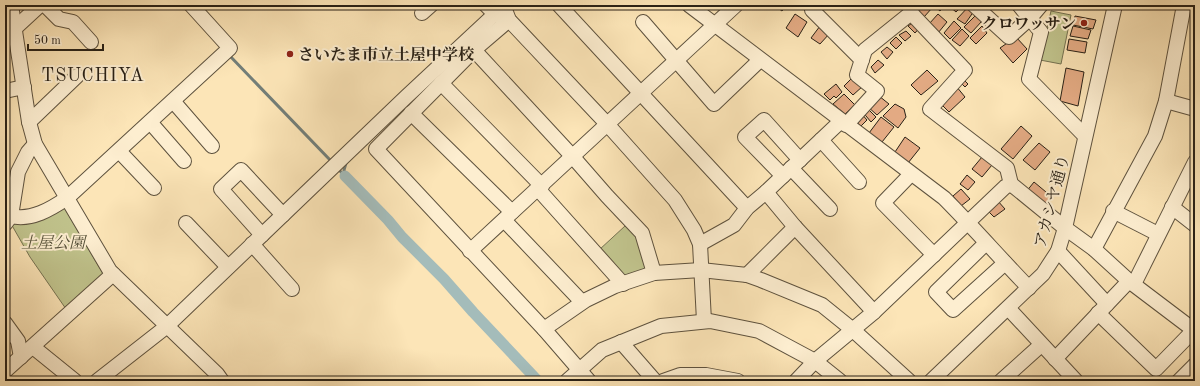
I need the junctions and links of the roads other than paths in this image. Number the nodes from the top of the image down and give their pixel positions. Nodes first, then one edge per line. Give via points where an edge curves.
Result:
1 (11, 5) edge
2 (40, 5) edge
3 (46, 5) edge
4 (191, 5) edge
5 (559, 5) edge
6 (689, 5) edge
7 (736, 5) edge
8 (974, 5) edge
9 (1019, 5) edge
10 (1041, 5) edge
11 (1115, 5) edge
12 (1184, 5) edge
13 (499, 7) edge
14 (912, 9) edge
15 (812, 10) dead end
16 (719, 15) edge
17 (1030, 18) junction
18 (509, 20) junction
19 (643, 22) dead end
20 (14, 29) junction
21 (91, 42) dead end
22 (474, 50) junction
23 (677, 60) junction
24 (760, 60) junction
25 (862, 60) junction
26 (78, 76) dead end
27 (441, 83) junction
28 (24, 87) junction
29 (5, 91) edge
30 (641, 94) junction
31 (173, 101) junction
32 (1166, 101) junction
33 (1195, 109) edge
34 (411, 113) junction
35 (29, 122) junction
36 (150, 122) junction
37 (844, 123) junction
38 (608, 125) junction
39 (1085, 136) junction
40 (821, 140) junction
41 (35, 144) junction
42 (212, 146) dead end
43 (119, 151) junction
44 (573, 157) junction
45 (184, 161) dead end
46 (1195, 162) edge
47 (791, 168) junction
48 (912, 174) junction
49 (859, 182) dead end
50 (1011, 184) junction
51 (540, 187) junction
52 (154, 188) dead end
53 (766, 192) junction
54 (67, 198) junction
55 (747, 208) junction
56 (1172, 208) junction
57 (830, 209) dead end
58 (1113, 211) junction
59 (283, 215) junction
60 (508, 216) junction
61 (8, 220) edge
62 (968, 222) junction
63 (186, 223) dead end
64 (1195, 225) edge
65 (795, 227) junction
66 (1065, 228) junction
67 (1158, 234) junction
68 (257, 240) junction
69 (986, 243) junction
70 (700, 244) junction
71 (1094, 249) junction
72 (470, 251) junction
73 (1058, 251) junction
74 (934, 255) junction
75 (1005, 263) junction
76 (228, 267) junction
77 (701, 270) junction
78 (654, 273) junction
79 (113, 274) junction
80 (747, 275) junction
81 (1131, 282) junction
82 (623, 284) junction
83 (1029, 288) junction
84 (292, 289) dead end
85 (582, 302) junction
86 (1008, 308) junction
87 (1103, 308) junction
88 (874, 312) junction
89 (704, 321) junction
90 (5, 322) edge
91 (166, 326) junction
92 (544, 329) junction
93 (853, 330) junction
94 (1195, 330) edge
95 (621, 342) junction
96 (1041, 344) junction
97 (33, 347) junction
98 (21, 357) junction
99 (1055, 359) junction
100 (815, 361) junction
101 (1195, 365) edge
102 (578, 370) junction
103 (5, 371) edge
104 (1072, 380) edge
105 (75, 381) edge
106 (97, 381) edge
107 (222, 381) edge
108 (567, 381) edge
109 (589, 381) edge
110 (655, 381) edge
111 (663, 381) edge
112 (738, 381) edge
113 (796, 381) edge
114 (840, 381) edge
115 (909, 381) edge
116 (931, 381) edge
117 (1001, 381) edge
118 (1179, 381) edge

1 - 20 street
2 - 20 street
3 - 21 street via 59,19 73,22
4 - 31 street via 226,52
5 - 30 street
6 - 16 street
7 - 16 street
8 - 17 street via 1009,37
9 - 17 street
10 - 17 street
11 - 39 street, アカシヤ通り
12 - 32 street
13 - 18 street
13 - 59 street
14 - 25 street via 865,50
14 - 50 street via 965,70 930,109 1007,168
15 - 25 street
16 - 23 street
16 - 24 street
17 - 39 street via 1041,32 1029,79
18 - 22 street
18 - 38 street
19 - 23 street
20 - 28 street
22 - 27 street
22 - 44 street
23 - 24 street via 714,104
23 - 30 street
24 - 37 street
25 - 37 street via 857,75 877,90
26 - 35 street
27 - 34 street
27 - 51 street
28 - 29 street
28 - 35 street
30 - 38 street
30 - 55 street
31 - 36 street
31 - 42 street
32 - 33 street
32 - 58 street via 1155,136
34 - 60 street
34 - 72 street via 376,149
35 - 41 street
36 - 43 street
36 - 45 street
37 - 40 street
37 - 48 street
38 - 44 street
38 - 70 street via 675,200
39 - 66 street, アカシヤ通り
40 - 47 street
40 - 49 street
41 - 54 street
41 - 61 street via 18,172
43 - 52 street
43 - 54 street
44 - 51 street
44 - 78 street via 642,233
46 - 56 street
47 - 53 street
47 - 57 street
48 - 62 street via 944,198
48 - 74 street via 883,204
50 - 62 street
50 - 66 street
51 - 60 street
51 - 82 street
53 - 55 street
53 - 65 street
54 - 61 street via 42,213
54 - 79 street
55 - 70 street via 734,225
56 - 64 street
56 - 67 street
58 - 67 street
58 - 71 street
59 - 68 street
59 - 68 street via 241,170 221,189
60 - 72 street
60 - 85 street
62 - 69 street
62 - 74 street
63 - 76 street
65 - 80 street
65 - 88 street
66 - 71 street
66 - 73 street, アカシヤ通り
67 - 81 street
68 - 76 street
68 - 84 street
69 - 75 street
69 - 75 street via 936,292 953,310
70 - 77 street
71 - 81 street
72 - 92 street
73 - 83 street, アカシヤ通り via 1043,274
73 - 87 street
74 - 88 street
75 - 83 street
76 - 91 street
77 - 78 street
77 - 80 street
77 - 89 street
78 - 82 street
79 - 91 street
79 - 97 street
80 - 93 street via 822,305
81 - 87 street
81 - 94 street
82 - 85 street
83 - 86 street, アカシヤ通り
85 - 92 street
86 - 96 street
86 - 116 street, アカシヤ通り
87 - 94 street via 1156,369
87 - 99 street
88 - 93 street
89 - 95 street via 661,326
89 - 100 street via 759,331
90 - 98 street via 18,341
91 - 106 street
91 - 107 street
92 - 102 street
93 - 100 street
93 - 115 street
95 - 102 street via 602,350
95 - 110 street
96 - 99 street
96 - 117 street
97 - 98 street
97 - 105 street
98 - 103 street
99 - 104 street
100 - 113 street
100 - 114 street
101 - 118 street
102 - 108 street
102 - 109 street
111 - 112 street via 680,375 706,375

